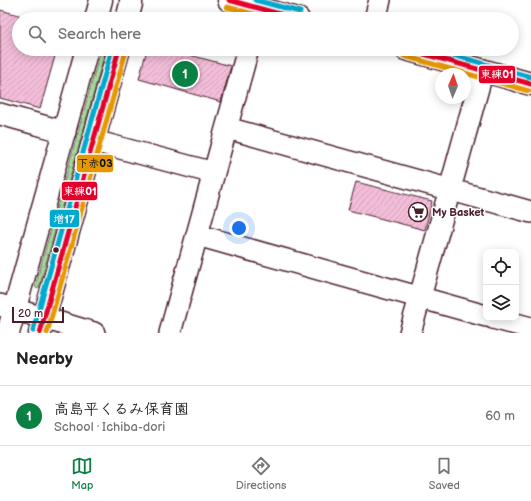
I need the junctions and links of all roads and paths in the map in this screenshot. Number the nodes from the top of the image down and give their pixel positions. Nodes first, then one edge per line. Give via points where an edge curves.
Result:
1 (101, 0) edge
2 (131, 0) edge
3 (229, 0) edge
4 (380, 0) edge
5 (98, 12) edge
6 (129, 12) edge
7 (254, 12) edge
8 (377, 12) edge
9 (85, 56) edge
10 (117, 56) edge
11 (246, 56) edge
12 (432, 56) edge
13 (483, 70) junction
14 (531, 84) edge
15 (0, 114) edge
16 (227, 128) junction
17 (65, 132) junction
18 (94, 141) junction
19 (214, 173) junction
20 (450, 190) junction
21 (531, 212) edge
22 (197, 235) junction
23 (420, 298) junction
24 (8, 308) edge
25 (483, 315) edge
26 (504, 321) edge
27 (42, 326) edge
28 (531, 328) edge
29 (8, 333) edge
30 (94, 333) edge
31 (170, 333) edge
32 (410, 333) edge

1 - 5 street
2 - 6 street
3 - 7 street
4 - 8 street
9 - 17 street
10 - 18 street
11 - 16 street
12 - 13 street
13 - 14 street
13 - 20 street
15 - 17 street
16 - 19 street
16 - 20 street
17 - 24 street
18 - 19 street
18 - 27 street
19 - 22 street
20 - 21 street
20 - 23 street
22 - 23 street
22 - 31 street
23 - 25 street
23 - 32 street
24 - 27 street
24 - 29 street
26 - 28 street
27 - 30 street

